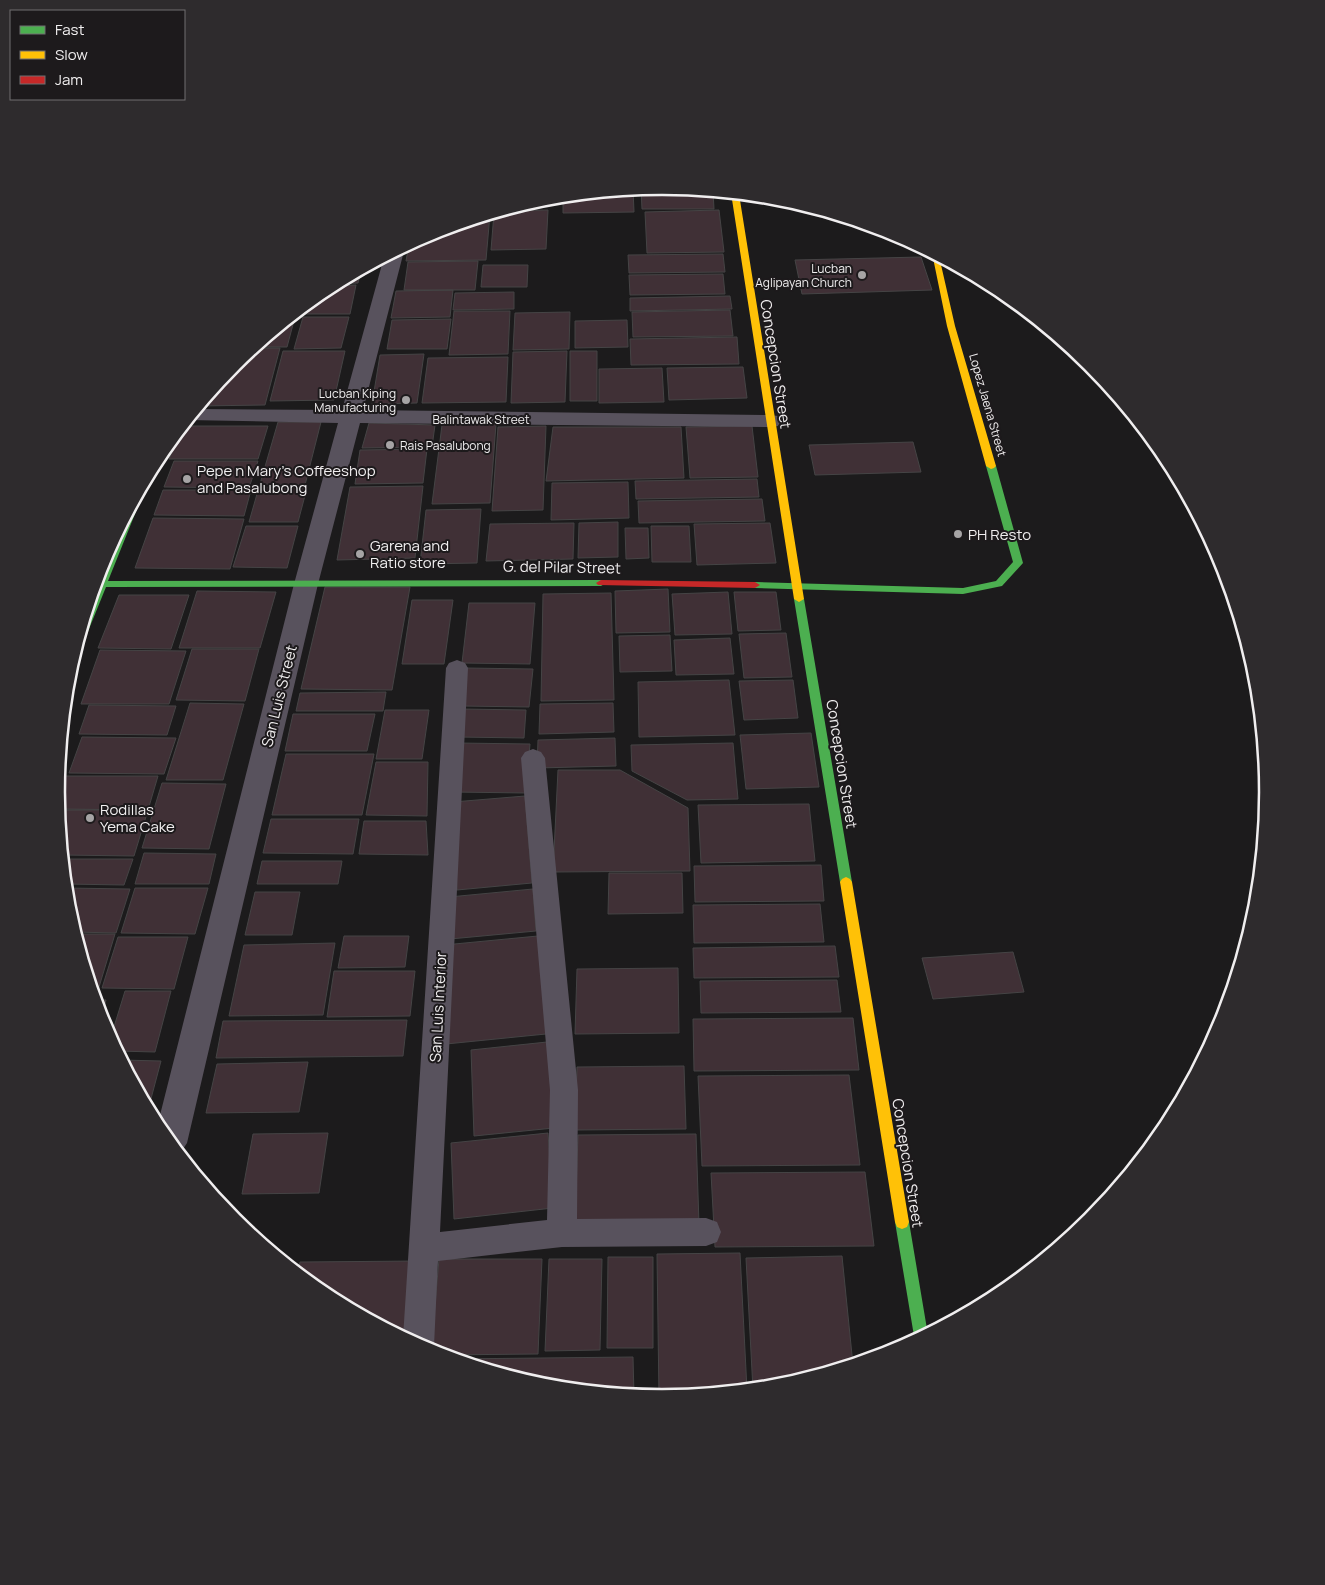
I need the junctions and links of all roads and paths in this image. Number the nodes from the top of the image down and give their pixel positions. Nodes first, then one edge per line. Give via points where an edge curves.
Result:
1 (736, 200) edge
2 (393, 260) edge
3 (937, 262) edge
4 (200, 415) edge
5 (349, 418) junction
6 (770, 421) junction
7 (1018, 563) joint
8 (103, 584) edge
9 (306, 584) junction
10 (797, 585) junction
11 (457, 668) dead end
12 (534, 758) dead end
13 (172, 1133) edge
14 (706, 1232) dead end
15 (562, 1233) junction
16 (425, 1248) junction
17 (920, 1331) edge
18 (419, 1338) edge

1 - 6 street, Concepcion Street
2 - 5 street, San Luis Street
3 - 7 street, Lopez Jaena Street via 951,326
4 - 5 street, Balintawak Street
5 - 6 street, Balintawak Street
5 - 9 street, San Luis Street
6 - 10 street, Concepcion Street
7 - 10 street, G. del Pilar Street via 1000,584 963,591
8 - 9 street, G. del Pilar Street
9 - 10 street, G. del Pilar Street
9 - 13 street, San Luis Street
10 - 17 street, Concepcion Street
11 - 16 lane, San Luis Interior
12 - 15 lane via 564,1090
14 - 15 lane
15 - 16 lane
16 - 18 lane, San Luis Interior

